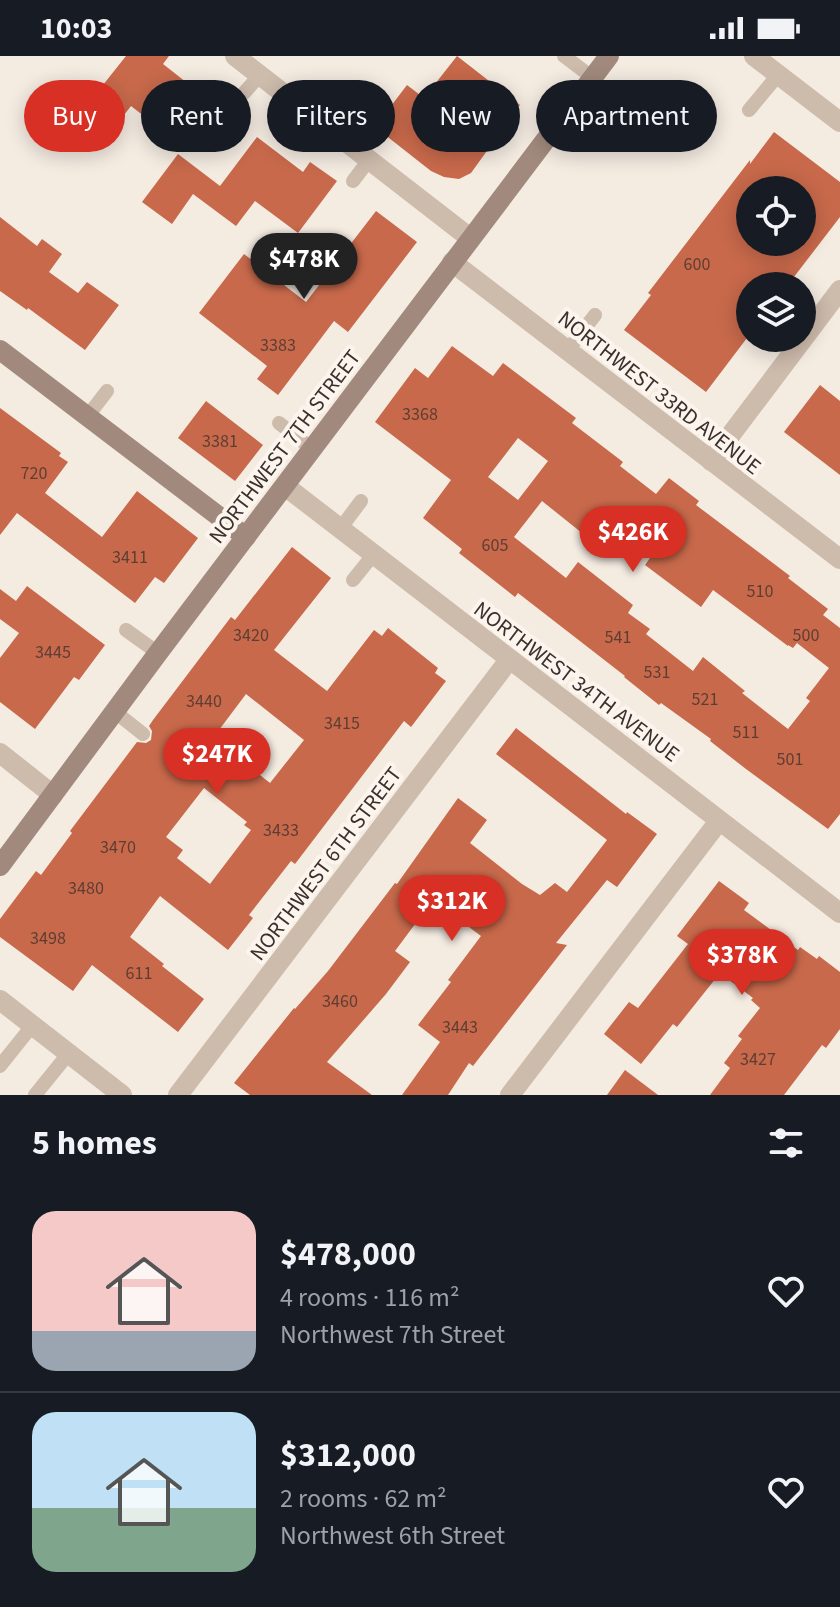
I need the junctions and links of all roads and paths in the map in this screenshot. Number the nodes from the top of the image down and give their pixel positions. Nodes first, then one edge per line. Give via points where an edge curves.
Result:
1 (235, 56) edge
2 (564, 56) edge
3 (609, 56) edge
4 (754, 56) edge
5 (260, 75) junction
6 (778, 75) junction
7 (593, 78) junction
8 (267, 80) edge
9 (251, 85) edge
10 (749, 110) dead end
11 (840, 122) edge
12 (359, 152) edge
13 (369, 160) junction
14 (353, 181) dead end
15 (470, 238) junction
16 (452, 262) junction
17 (840, 290) edge
18 (595, 315) dead end
19 (0, 350) edge
20 (568, 350) junction
21 (107, 391) dead end
22 (87, 417) junction
23 (279, 423) dead end
24 (312, 449) junction
25 (711, 461) junction
26 (285, 486) junction
27 (361, 501) dead end
28 (340, 529) junction
29 (246, 537) junction
30 (373, 555) junction
31 (840, 559) edge
32 (353, 580) dead end
33 (126, 630) dead end
34 (158, 653) junction
35 (509, 660) junction
36 (114, 711) junction
37 (143, 734) dead end
38 (0, 753) edge
39 (53, 795) junction
40 (719, 821) junction
41 (0, 866) edge
42 (840, 913) edge
43 (0, 1000) edge
44 (32, 1026) junction
45 (69, 1053) junction
46 (0, 1066) edge
47 (35, 1095) edge
48 (122, 1095) edge
49 (178, 1095) edge
50 (510, 1095) edge

1 - 5 street
2 - 7 lane
3 - 7 main road, NORTHWEST 7TH STREET
4 - 6 street
5 - 8 street
5 - 9 lane
6 - 10 lane
6 - 11 street
7 - 15 main road, NORTHWEST 7TH STREET
12 - 13 street
13 - 14 lane
13 - 15 street
15 - 16 main road, NORTHWEST 7TH STREET
16 - 20 street, NORTHWEST 33RD AVENUE
16 - 24 main road, NORTHWEST 7TH STREET
17 - 25 street
18 - 20 lane
19 - 22 main road
20 - 25 street, NORTHWEST 33RD AVENUE
21 - 22 lane
22 - 29 main road
23 - 24 lane
24 - 26 main road, NORTHWEST 7TH STREET
25 - 31 street, NORTHWEST 33RD AVENUE
26 - 28 street, NORTHWEST 34TH AVENUE
26 - 29 main road, NORTHWEST 7TH STREET
27 - 28 lane
28 - 30 street, NORTHWEST 34TH AVENUE
29 - 34 main road, NORTHWEST 7TH STREET
30 - 32 lane
30 - 35 street, NORTHWEST 34TH AVENUE
33 - 34 lane
34 - 36 main road, NORTHWEST 7TH STREET
35 - 40 street, NORTHWEST 34TH AVENUE
35 - 49 street, NORTHWEST 6TH STREET
36 - 37 lane
36 - 39 main road, NORTHWEST 7TH STREET
38 - 39 street
39 - 41 main road, NORTHWEST 7TH STREET
40 - 42 street, NORTHWEST 34TH AVENUE
40 - 50 street
43 - 44 street
44 - 45 street
44 - 46 lane
45 - 47 lane
45 - 48 street

